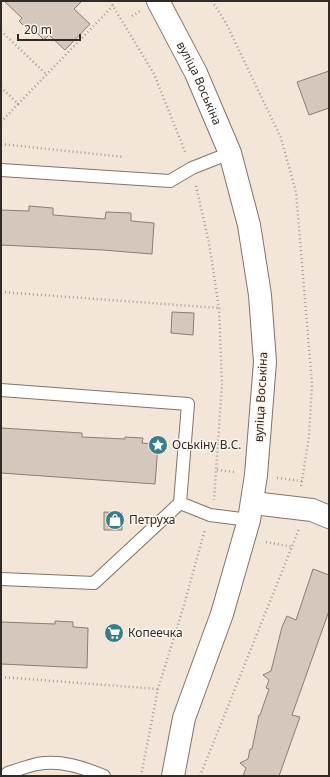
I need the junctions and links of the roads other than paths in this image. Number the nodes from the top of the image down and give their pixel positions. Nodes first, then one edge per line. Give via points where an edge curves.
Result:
1 (158, 1) edge
2 (230, 153) junction
3 (1, 170) edge
4 (1, 390) edge
5 (180, 503) junction
6 (251, 511) junction
7 (329, 517) edge
8 (1, 579) edge
9 (5, 776) edge
10 (104, 776) edge
11 (173, 776) edge

1 - 2 street, вуліца Воськіна via 196,72
2 - 3 lane via 192,168 170,181
2 - 6 street, вуліца Воськіна via 249,225 260,295 265,362
4 - 5 lane via 188,404
5 - 6 lane via 210,514
5 - 8 lane via 94,583
6 - 7 street via 312,510
6 - 11 street, вуліца Воськіна via 222,614 184,718
9 - 10 lane via 37,764 62,763

